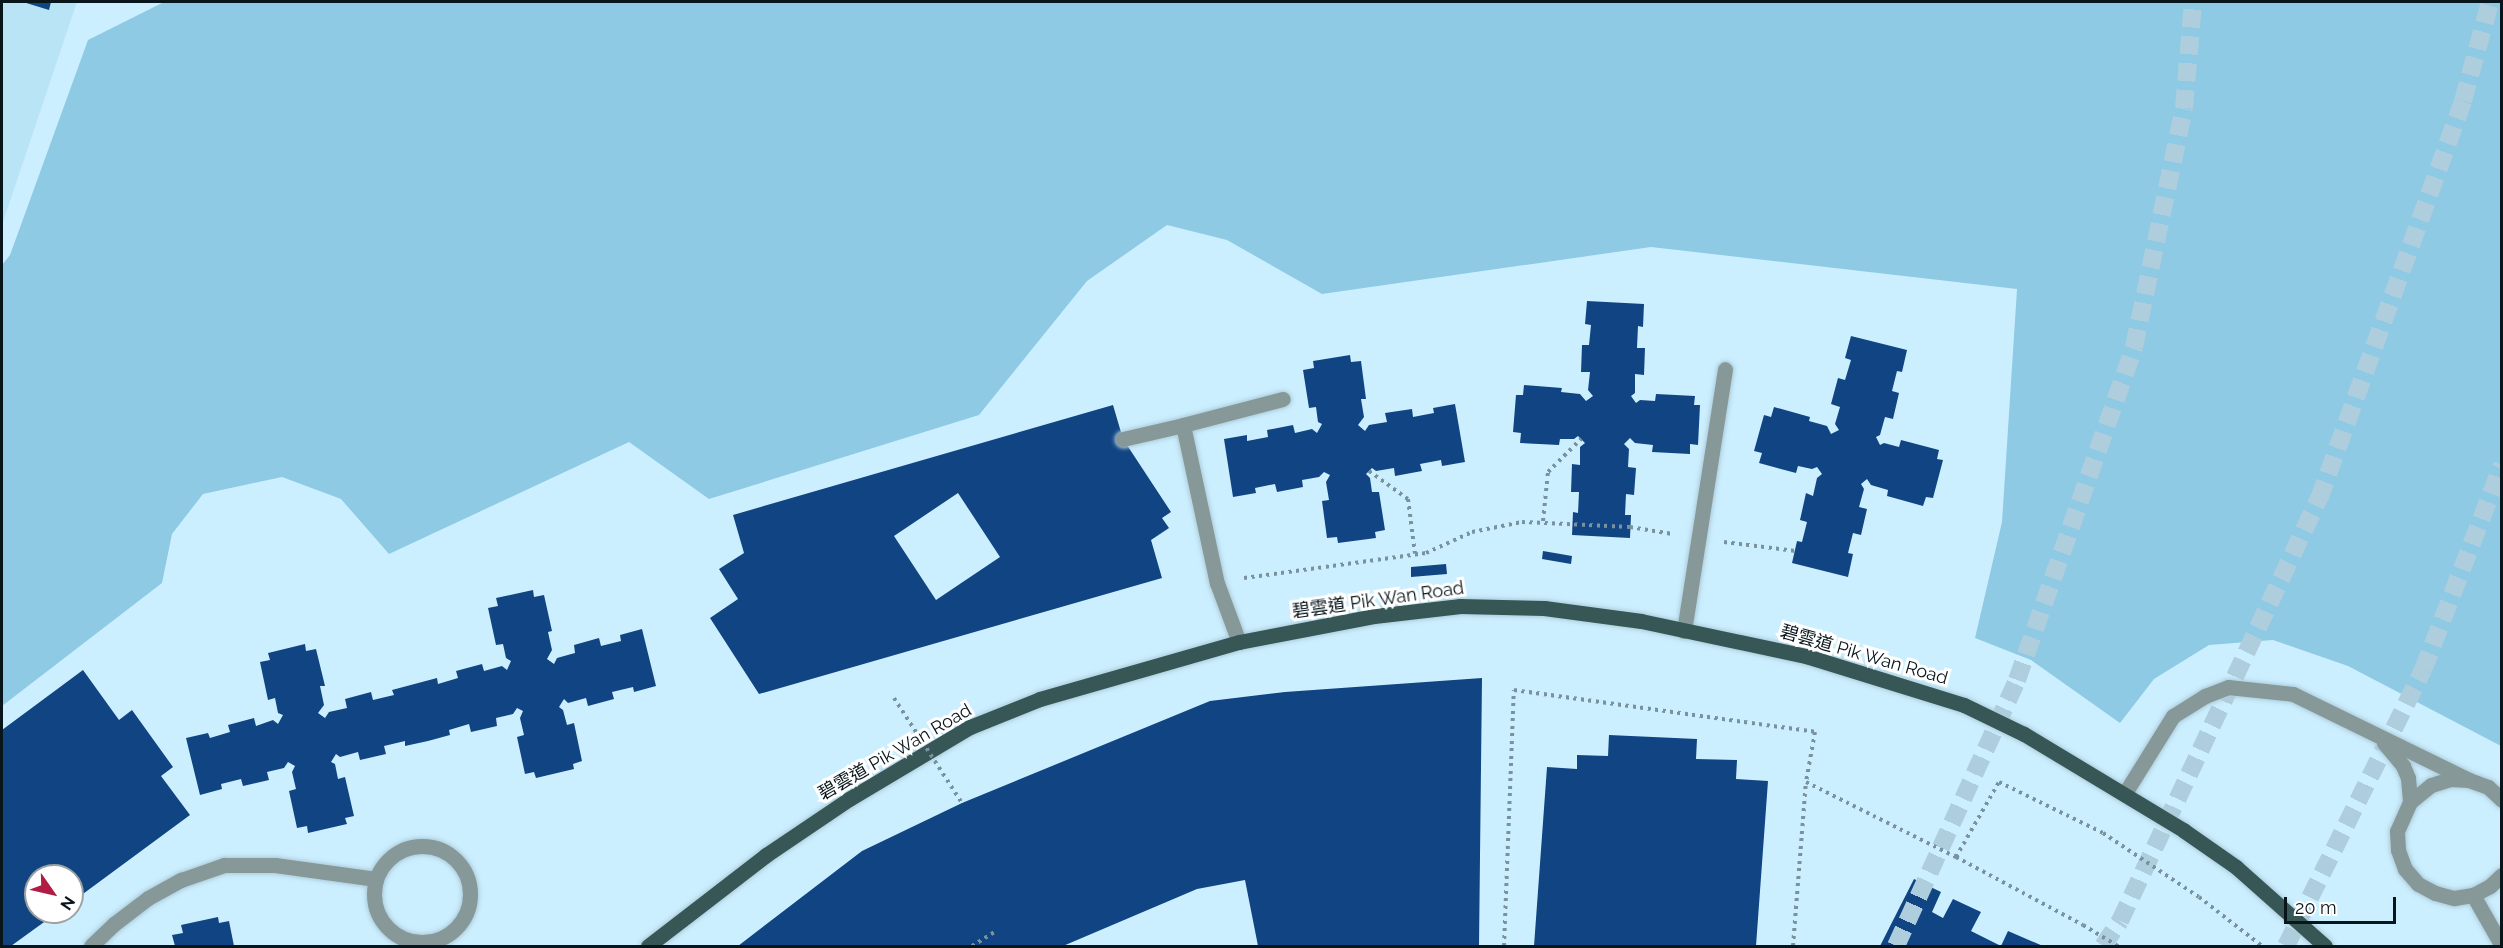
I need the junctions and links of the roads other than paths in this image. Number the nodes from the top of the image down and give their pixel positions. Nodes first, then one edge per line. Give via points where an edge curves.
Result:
1 (1725, 369) dead end
2 (1283, 399) dead end
3 (1183, 425) junction
4 (1123, 439) dead end
5 (1684, 631) junction
6 (1239, 642) junction
7 (2380, 738) junction
8 (2469, 780) junction
9 (2125, 793) junction
10 (2502, 800) edge
11 (2410, 802) junction
12 (2502, 875) edge
13 (376, 879) junction
14 (2473, 895) junction
15 (91, 946) edge
16 (648, 946) edge
17 (2325, 946) edge
18 (2502, 946) edge

1 - 5 lane
2 - 3 lane
3 - 4 lane
3 - 6 lane via 1217,583
5 - 6 main road, 碧雲道 Pik Wan Road via 1544,608 1460,606 1374,616
5 - 9 main road, 碧雲道 Pik Wan Road via 1806,656 1964,705 2024,734
6 - 16 main road, 碧雲道 Pik Wan Road via 1040,699 970,727 849,799 766,855
7 - 8 lane
7 - 9 lane via 2293,694 2228,687 2173,716
7 - 11 lane via 2403,766
8 - 10 lane via 2488,787
8 - 11 lane via 2450,779 2431,785
9 - 17 main road, 碧雲道 Pik Wan Road via 2236,867
11 - 14 lane via 2397,831 2405,869 2418,884 2435,893 2454,898
12 - 14 lane
13 - 13 lane via 384,864 411,847 429,846 444,851 458,861 466,875 470,892 463,921 445,936 423,943 408,941 383,923 376,909
13 - 15 lane via 275,865 224,865 181,880 148,898
14 - 18 lane

